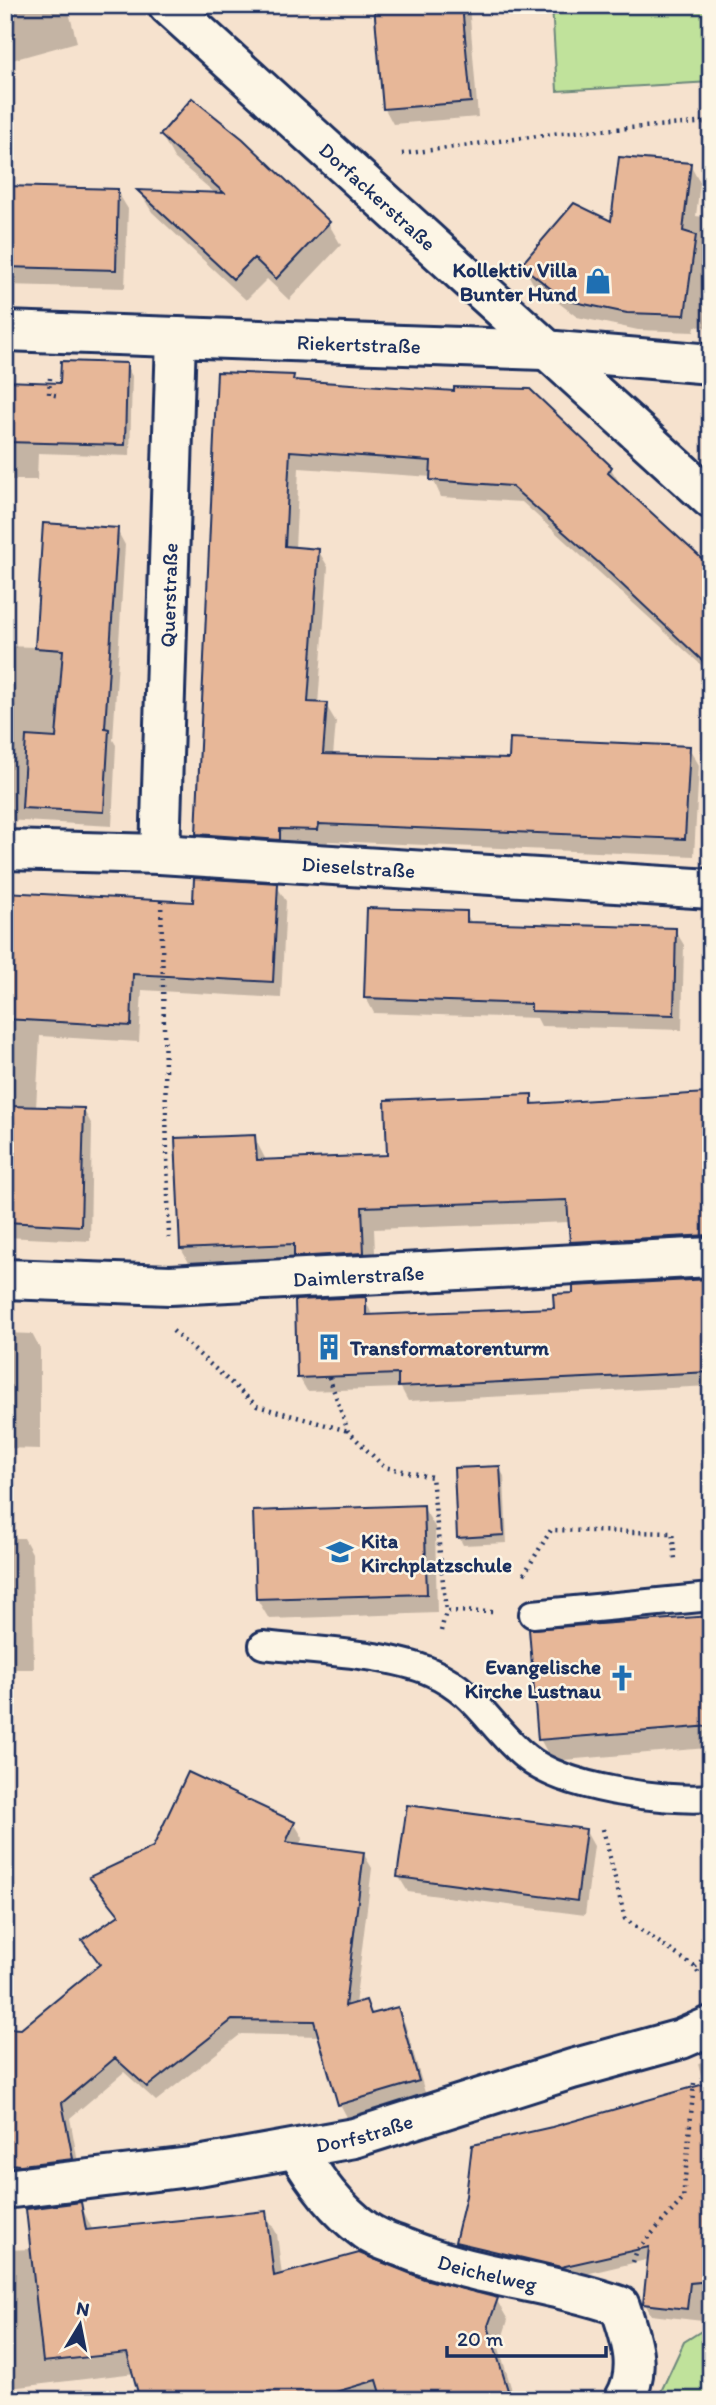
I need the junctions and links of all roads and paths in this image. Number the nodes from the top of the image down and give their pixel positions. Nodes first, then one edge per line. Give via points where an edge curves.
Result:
1 (168, 5) edge
2 (711, 122) edge
3 (339, 164) junction
4 (5, 331) edge
5 (176, 337) junction
6 (544, 350) junction
7 (711, 364) edge
8 (711, 499) edge
9 (5, 850) edge
10 (160, 854) junction
11 (711, 889) edge
12 (711, 1257) edge
13 (5, 1279) edge
14 (170, 1285) junction
15 (329, 1377) dead end
16 (348, 1432) junction
17 (523, 1577) dead end
18 (711, 1597) edge
19 (680, 1601) junction
20 (533, 1614) joint
21 (263, 1645) dead end
22 (592, 1784) junction
23 (711, 1798) edge
24 (711, 1952) edge
25 (695, 1967) junction
26 (700, 1976) dead end
27 (696, 2032) edge
28 (297, 2150) junction
29 (5, 2189) edge
30 (620, 2306) junction
31 (624, 2400) edge

1 - 3 street, Dorfackerstraße
2 - 3 path via 547,135
3 - 6 street, Dorfackerstraße
4 - 5 street, Riekertstraße
5 - 6 street, Riekertstraße
5 - 10 street, Querstraße
6 - 7 street, Riekertstraße
6 - 8 street, Dorfackerstraße
9 - 10 street, Dieselstraße
10 - 11 street, Dieselstraße
10 - 14 path
12 - 14 street, Daimlerstraße
13 - 14 street, Daimlerstraße
14 - 16 path via 173,1334 257,1406
15 - 16 path
16 - 20 path via 384,1468 432,1477 446,1611
17 - 19 path via 551,1530 672,1534
18 - 19 lane
19 - 20 lane
21 - 22 lane via 430,1671 484,1709 527,1758 552,1772
22 - 23 lane via 668,1798
22 - 25 path via 625,1919
24 - 25 path
25 - 26 path
27 - 28 street, Dorfstraße via 413,2122
27 - 30 path via 695,2090 683,2199 637,2250
28 - 29 street, Dorfstraße via 92,2181
28 - 30 street, Deichelweg via 316,2183 368,2233 428,2258 490,2275 576,2290
30 - 31 street via 635,2350

